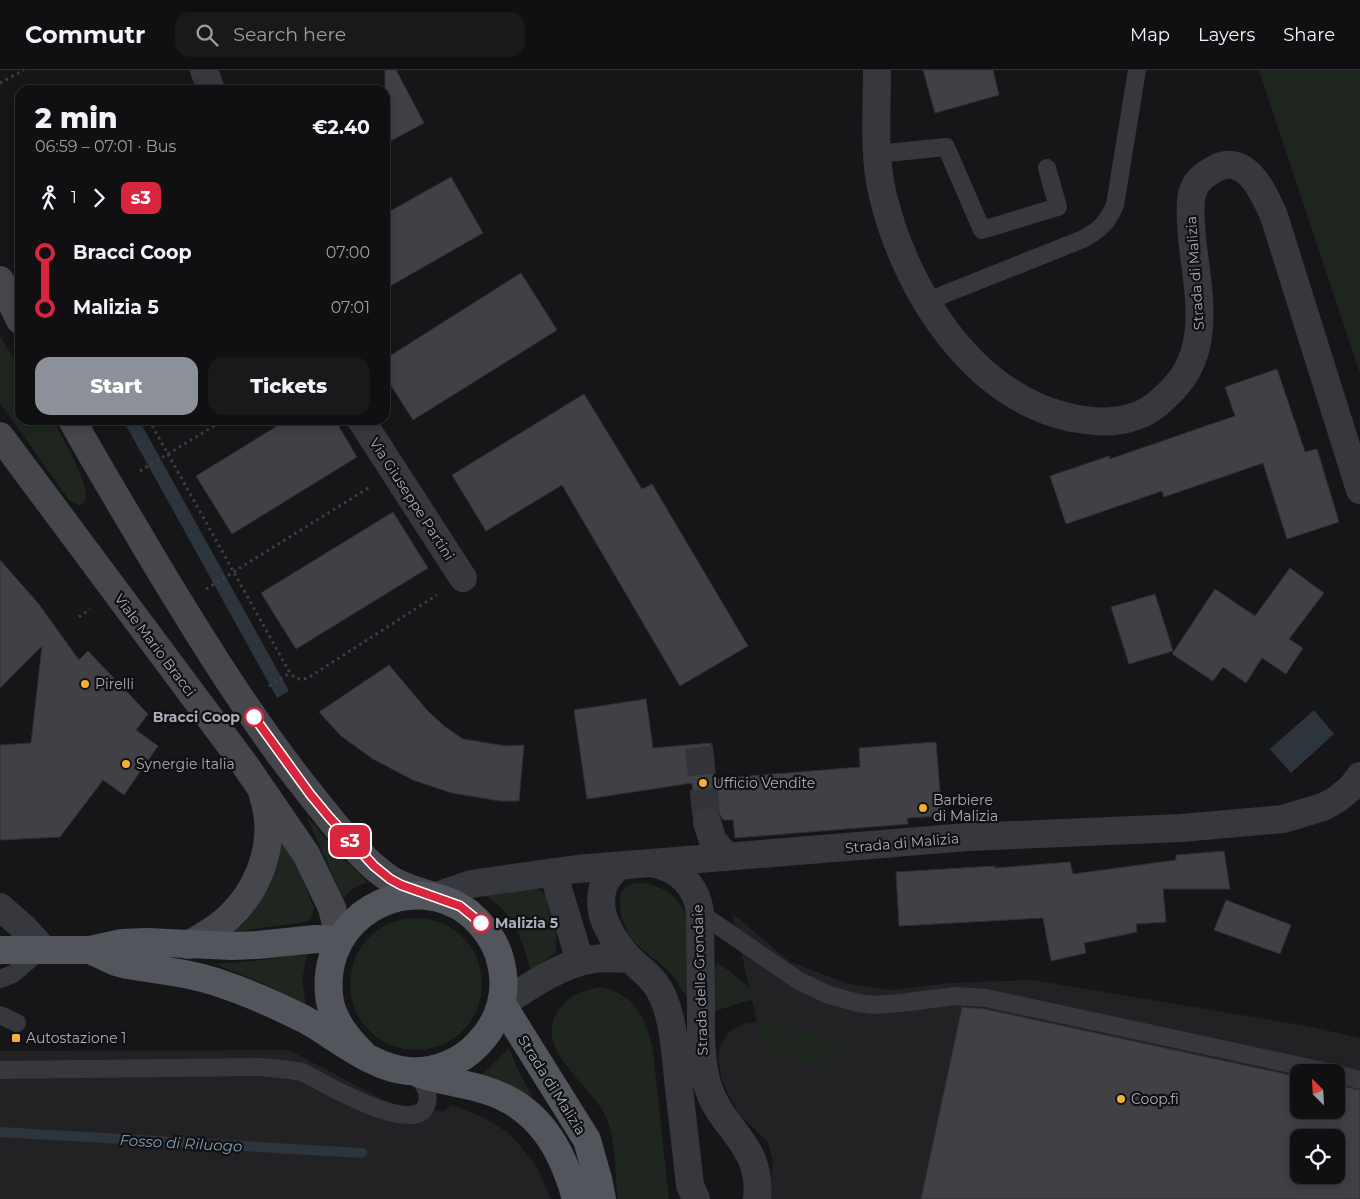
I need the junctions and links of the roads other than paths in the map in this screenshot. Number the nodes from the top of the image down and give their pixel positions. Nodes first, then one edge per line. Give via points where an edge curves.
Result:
1 (204, 70) edge
2 (877, 70) edge
3 (1137, 70) edge
4 (209, 85) edge
5 (877, 154) junction
6 (1047, 168) dead end
7 (0, 280) edge
8 (925, 302) junction
9 (15, 310) edge
10 (75, 425) edge
11 (365, 425) edge
12 (0, 436) edge
13 (1360, 490) edge
14 (463, 578) road end
15 (1360, 776) edge
16 (258, 786) junction
17 (707, 822) tunnel mouth
18 (727, 857) junction
19 (651, 863) junction
20 (620, 866) junction
21 (553, 872) junction
22 (434, 897) junction
23 (0, 906) edge
24 (700, 913) junction
25 (340, 940) junction
26 (188, 944) junction
27 (42, 949) junction
28 (0, 950) edge
29 (90, 950) junction
30 (630, 959) junction
31 (580, 961) junction
32 (0, 979) edge
33 (502, 1004) junction
34 (0, 1015) edge
35 (17, 1023) dead end
36 (362, 1053) junction
37 (1291, 1064) edge
38 (0, 1070) edge
39 (412, 1071) junction
40 (1345, 1076) edge
41 (1360, 1080) edge
42 (576, 1199) edge
43 (602, 1199) edge
44 (696, 1199) edge
45 (757, 1199) edge

1 - 4 street
2 - 5 street, Strada di Malizia
3 - 8 lane via 1116,205 1109,220 1097,232 1083,239
5 - 6 lane via 946,146 982,230 1058,207
5 - 8 street, Strada di Malizia via 882,194 892,227
7 - 9 main road
8 - 13 street, Strada di Malizia via 969,358 1019,398 1038,408 1088,421 1118,422 1139,415 1160,402 1191,365 1199,335 1190,205 1192,194 1195,184 1203,176 1225,164 1234,164 1258,184 1274,216
10 - 22 main road via 181,606 279,754 366,858 390,879
11 - 14 street, Via Giuseppe Partini
12 - 16 main road, Viale Mario Bracci
15 - 18 street, Strada di Malizia via 1336,800 1283,819 1181,828 968,837
16 - 25 main road, Viale Mario Bracci via 306,854 332,908
16 - 26 main road via 269,830 260,871 245,899 227,919
17 - 18 street via 714,841
18 - 19 street, Strada di Malizia
19 - 20 street, Strada di Malizia
19 - 24 street, Strada delle Grondaie via 686,879 696,893
20 - 21 street, Strada di Malizia
20 - 30 street, Strada delle Grondaie via 605,880 602,912 610,932
21 - 22 street, Strada di Malizia via 471,884
21 - 31 street
22 - 25 main road via 402,896 379,904 359,917
22 - 33 main road via 460,906 481,923 496,946 504,972
23 - 27 street
24 - 37 lane via 799,981 829,995 858,1003 889,1004 956,996 986,998
24 - 45 street, Strada delle Grondaie via 703,1067 716,1106 751,1156 758,1185
25 - 26 main road via 258,945
25 - 36 main road via 330,963 328,988 331,1005 345,1035
26 - 29 main road via 122,943
27 - 28 main road
27 - 29 main road
27 - 32 lane via 13,974
29 - 36 main road via 126,965 222,984 304,1019
30 - 31 street
30 - 44 street, Strada delle Grondaie via 652,978 667,1007 690,1184
31 - 33 street
33 - 39 main road via 490,1032 469,1054 442,1068
33 - 43 main road, Strada di Malizia via 587,1140
34 - 35 lane
36 - 39 main road via 380,1064
38 - 39 lane via 261,1067 290,1070 309,1076 370,1107 395,1114 421,1111 426,1106 427,1089
39 - 42 main road via 494,1093 517,1104 554,1143
40 - 41 lane

